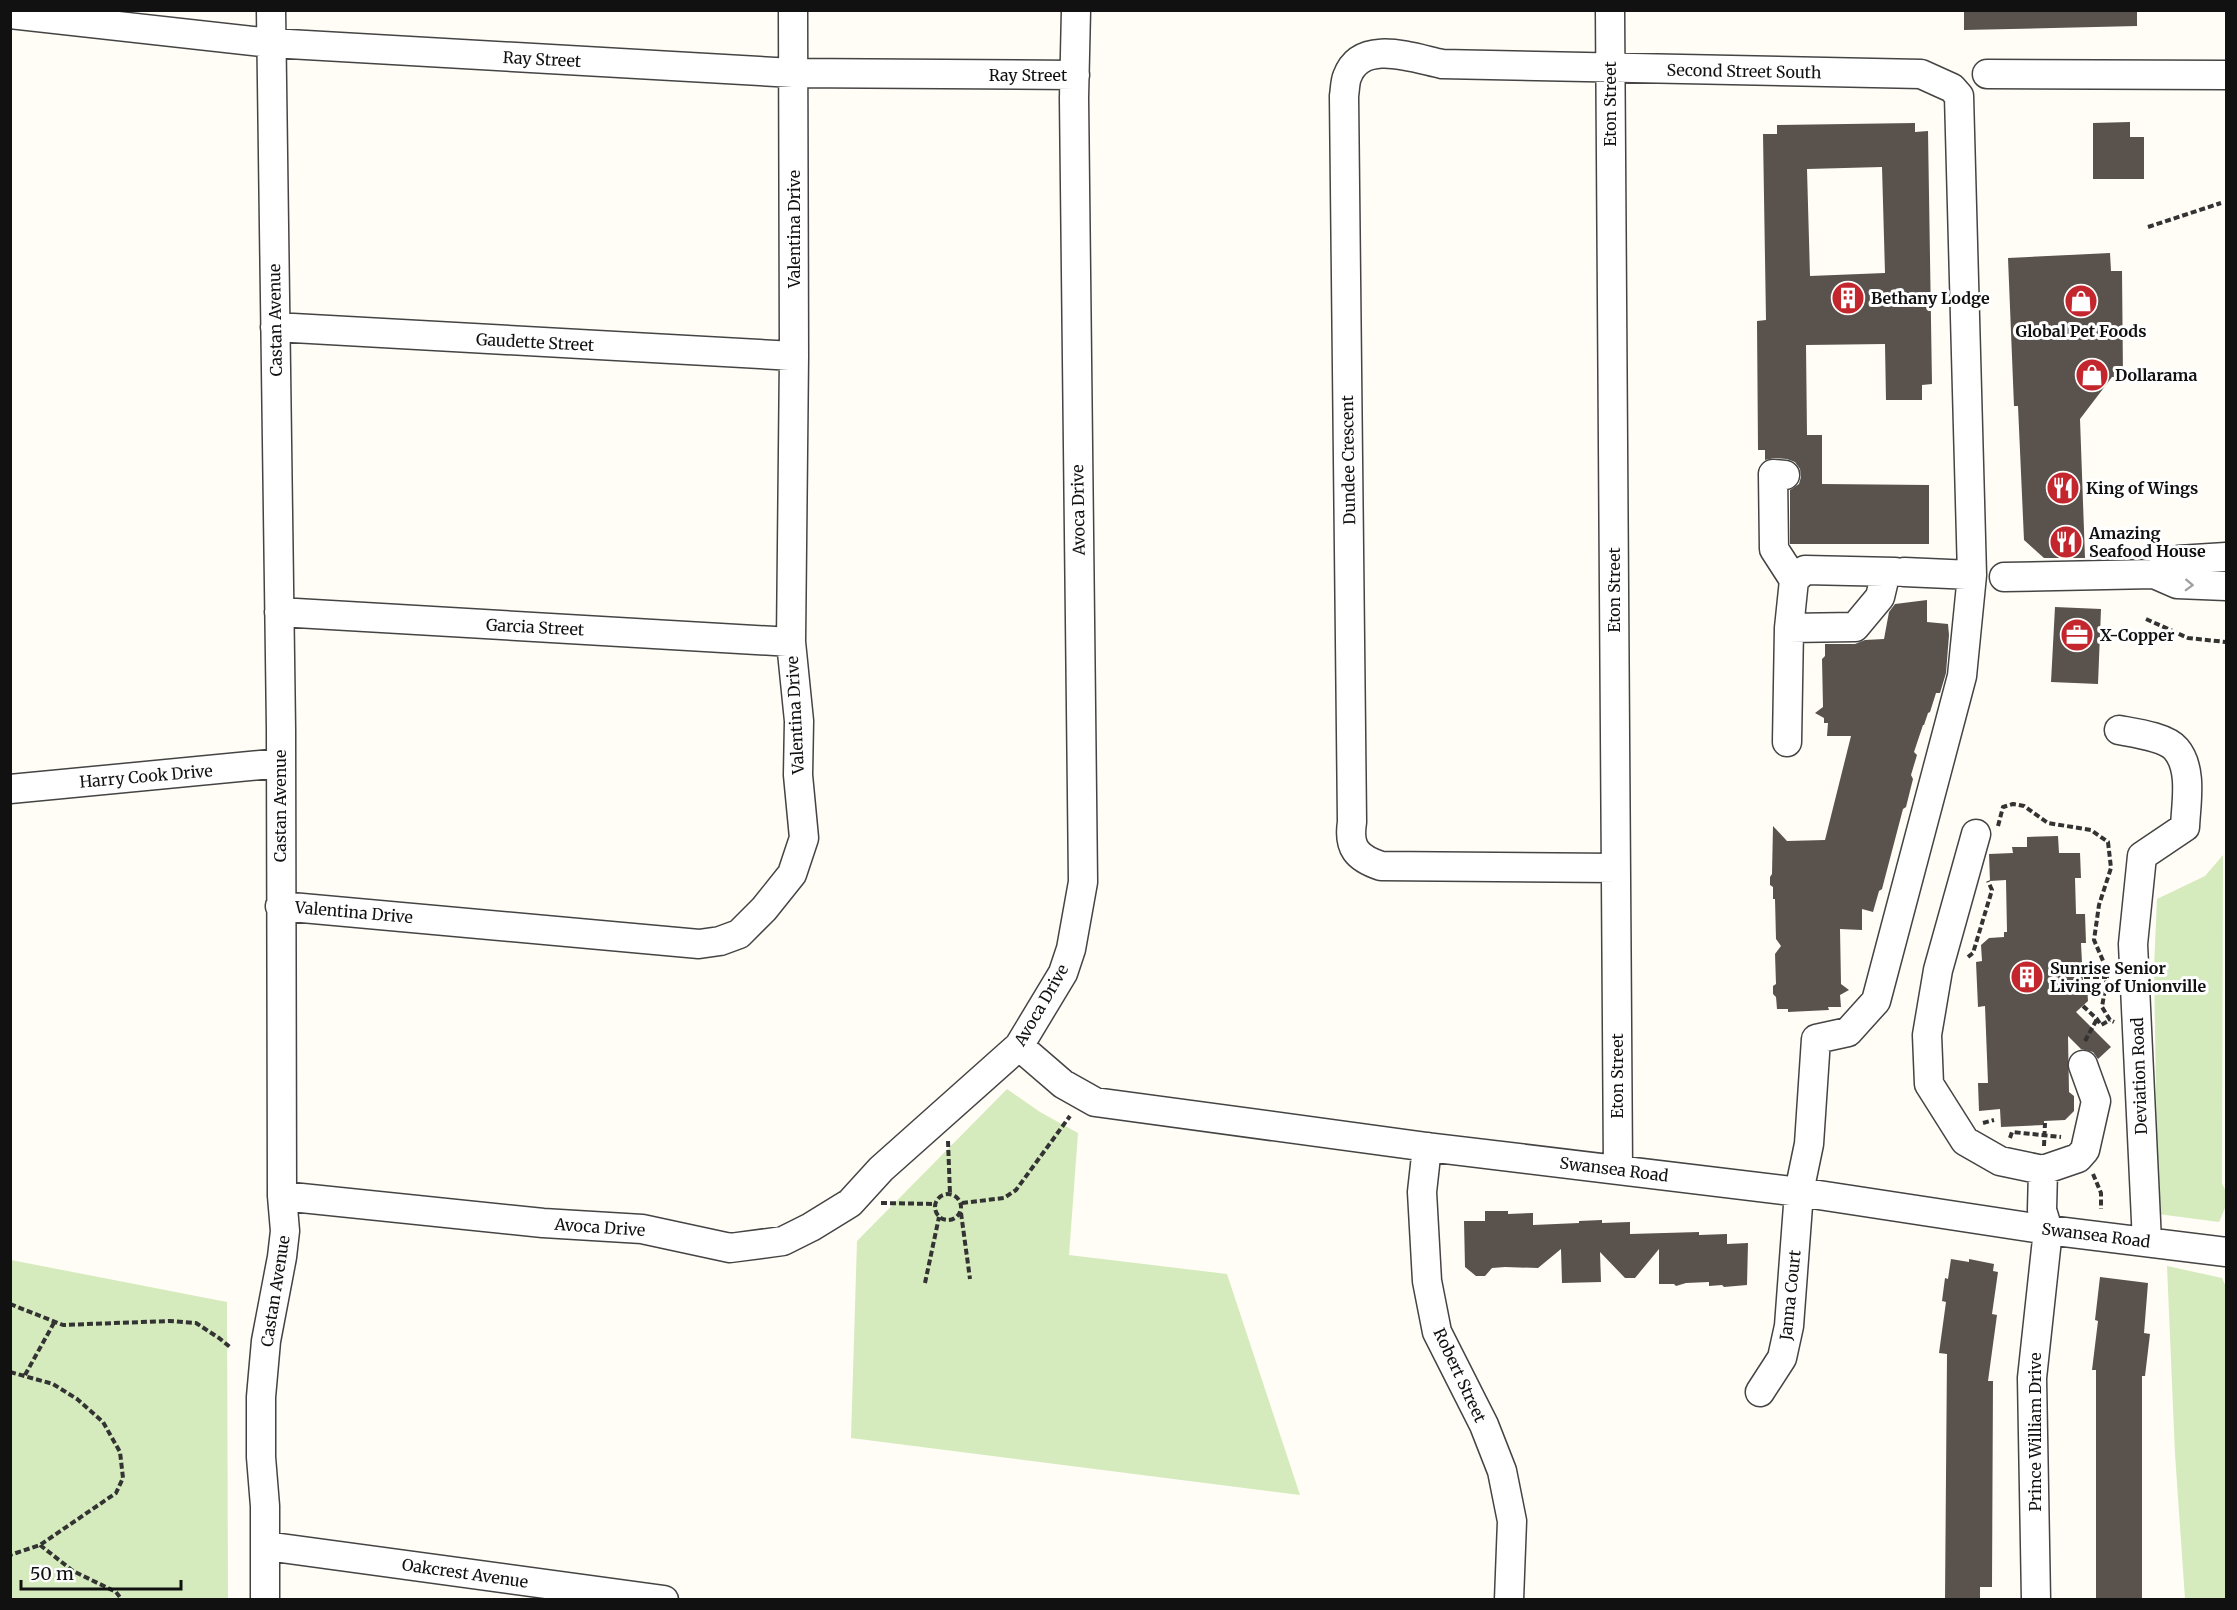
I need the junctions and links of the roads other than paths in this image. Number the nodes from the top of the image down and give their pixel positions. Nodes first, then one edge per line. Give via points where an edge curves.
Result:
1 (270, 10) edge
2 (793, 10) edge
3 (1076, 10) edge
4 (1610, 10) edge
5 (10, 14) edge
6 (124, 18) edge
7 (271, 43) junction
8 (1610, 69) junction
9 (793, 73) junction
10 (1987, 74) dead end
11 (1075, 75) junction
12 (2226, 75) edge
13 (275, 327) junction
14 (794, 356) junction
15 (1785, 475) dead end
16 (2226, 558) edge
17 (1895, 572) junction
18 (1972, 574) junction
19 (2154, 574) junction
20 (2004, 577) dead end
21 (1794, 580) junction
22 (2226, 586) edge
23 (279, 612) junction
24 (1789, 628) junction
25 (791, 642) junction
26 (2119, 730) dead end
27 (1787, 742) dead end
28 (281, 763) junction
29 (10, 789) edge
30 (1985, 835) road end
31 (1616, 868) junction
32 (280, 906) junction
33 (1019, 1046) junction
34 (2083, 1055) road end
35 (2139, 1091) junction
36 (2096, 1101) junction
37 (1427, 1147) junction
38 (1618, 1169) junction
39 (2043, 1170) junction
40 (1800, 1192) junction
41 (282, 1196) junction
42 (2048, 1230) junction
43 (2146, 1242) junction
44 (2226, 1252) edge
45 (1760, 1392) dead end
46 (266, 1546) junction
47 (265, 1599) edge
48 (664, 1599) edge
49 (1509, 1599) edge
50 (2036, 1599) edge

1 - 7 street, Castan Avenue
2 - 9 street, Valentina Drive
3 - 11 street, Avoca Drive
4 - 8 street, Eton Street
5 - 6 street, Ray Street
6 - 7 street, Ray Street
7 - 9 street, Ray Street
7 - 13 street, Castan Avenue
8 - 18 street, Second Street South via 1921,75 1952,88 1959,96
8 - 31 street, Eton Street
8 - 31 street, Dundee Crescent via 1442,64 1386,52 1371,54 1355,63 1347,77 1344,96 1350,838 1363,860 1381,866
9 - 11 street, Ray Street
9 - 14 street, Valentina Drive
10 - 12 street
11 - 33 street, Avoca Drive via 1083,882 1063,973
13 - 14 street, Gaudette Street
13 - 23 street, Castan Avenue
14 - 25 street, Valentina Drive
15 - 21 street via 1773,474 1774,549
16 - 19 street via 2178,561
17 - 18 street
17 - 21 street via 1805,570
17 - 24 street via 1855,627
18 - 40 street, Janna Court via 1962,676 1876,1001 1848,1032 1816,1039 1809,1144
19 - 20 street
19 -> 22 street via 2177,584
21 - 24 street
23 - 25 street, Garcia Street
23 - 28 street, Castan Avenue
24 - 27 street
25 - 32 street, Valentina Drive via 804,838 792,874 739,934 699,944
26 - 35 street, Deviation Road via 2154,737 2176,749 2187,773 2185,827 2142,856 2133,944
28 - 29 street, Harry Cook Drive
28 - 32 street, Castan Avenue
30 - 39 street via 1938,970 1927,1035 1929,1084 1965,1141 2000,1161
31 - 38 street, Eton Street
32 - 41 street, Castan Avenue
33 - 37 street, Swansea Road via 1063,1084 1095,1102
33 - 41 street, Avoca Drive via 881,1169 850,1203 783,1242 730,1248 642,1229 543,1223
34 - 36 street
35 - 36 street
35 - 43 street, Deviation Road
36 - 39 street via 2085,1149 2078,1158
37 - 38 street, Swansea Road
37 - 49 street, Robert Street via 1422,1192 1426,1281 1437,1332 1484,1425 1502,1471 1512,1521
38 - 40 street, Swansea Road
39 - 42 street, Prince William Drive via 2042,1210
40 - 42 street, Swansea Road
40 - 45 street, Janna Court via 1789,1326 1782,1358
41 - 46 street, Castan Avenue via 285,1231 266,1341 261,1397
42 - 43 street, Swansea Road
42 - 50 street, Prince William Drive via 2032,1378
43 - 44 street, Swansea Road
46 - 47 street, Castan Avenue
46 - 48 street, Oakcrest Avenue

